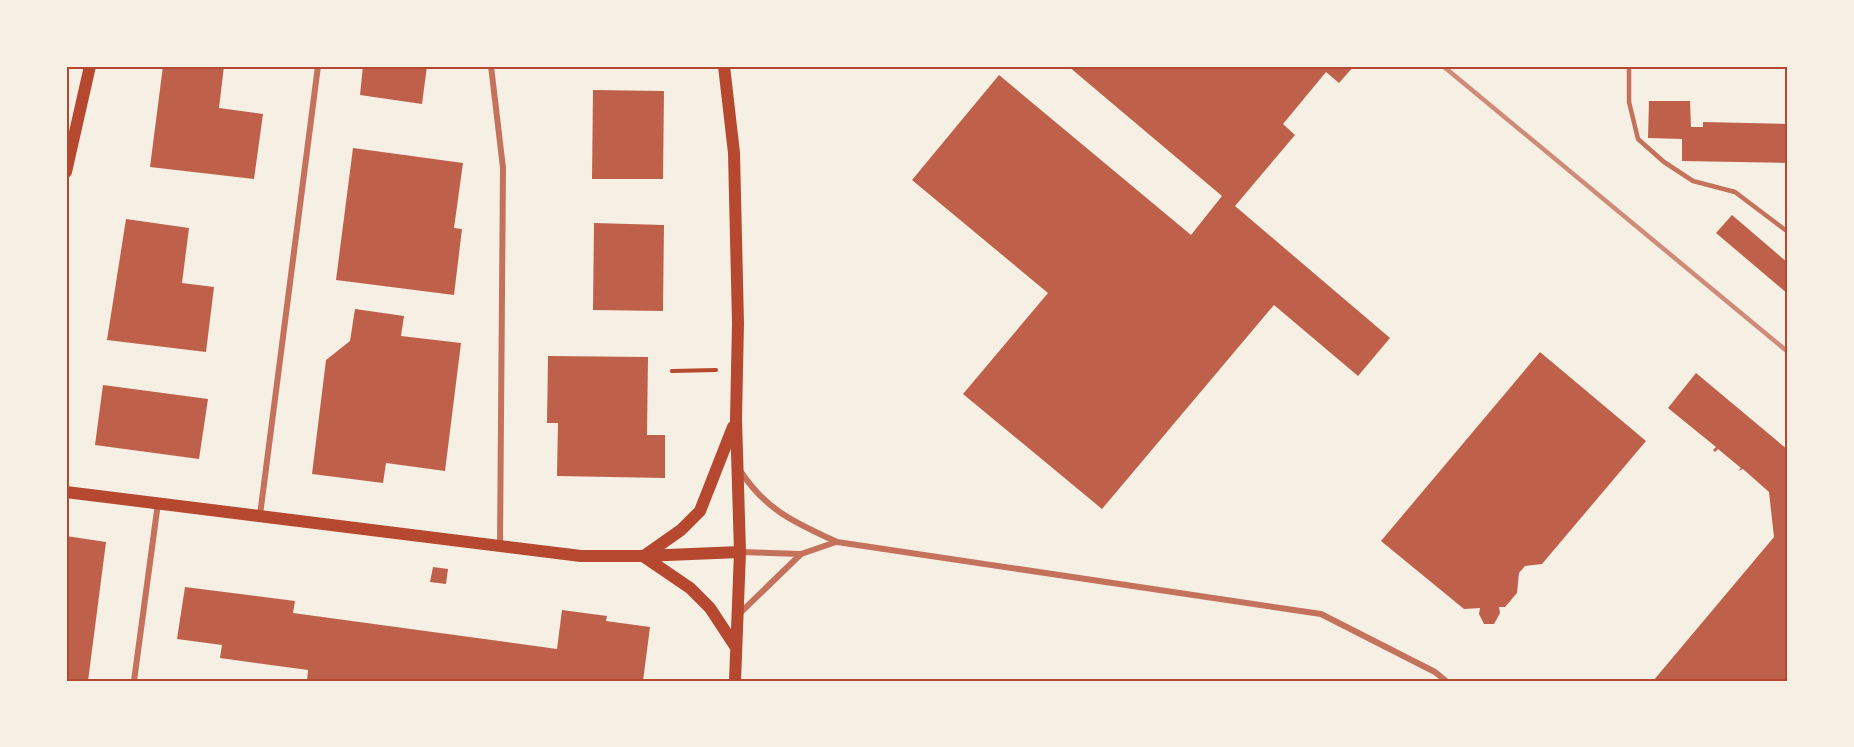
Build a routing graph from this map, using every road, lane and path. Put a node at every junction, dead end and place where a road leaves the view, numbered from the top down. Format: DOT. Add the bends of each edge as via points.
graph roads {
  1 [pos="90,66"];
  2 [pos="318,66"];
  3 [pos="491,66"];
  4 [pos="724,66"];
  5 [pos="1629,66"];
  6 [pos="66,172"];
  7 [pos="1788,232"];
  8 [pos="672,370"];
  9 [pos="704,370"];
  10 [pos="736,419"];
  11 [pos="737,467"];
  12 [pos="66,492"];
  13 [pos="158,503"];
  14 [pos="260,515"];
  15 [pos="837,542"];
  16 [pos="500,544"];
  17 [pos="740,552"];
  18 [pos="801,554"];
  19 [pos="643,556"];
  20 [pos="736,618"];
  21 [pos="735,646"];
  22 [pos="134,681"];
  23 [pos="735,681"];
  24 [pos="1446,681"];
  1 -- 6 [label="main road"];
  2 -- 14 [label="street"];
  3 -- 16 [label="street" via="503,168"];
  4 -- 10 [label="main road" via="734,153"];
  5 -- 7 [label="lane" via="1629,102 1638,139 1694,181 1735,192"];
  8 -- 9 [label="path"];
  10 -- 11 [label="main road"];
  10 -- 19 [label="main road" via="700,511 681,530"];
  11 -- 15 [label="street" via="770,507"];
  11 -- 17 [label="main road"];
  12 -- 13 [label="main road"];
  13 -- 14 [label="main road"];
  13 -- 22 [label="street"];
  14 -- 16 [label="main road"];
  15 -- 18 [label="street"];
  15 -- 24 [label="street" via="1321,614"];
  16 -- 19 [label="main road" via="580,556"];
  17 -- 18 [label="street"];
  17 -- 19 [label="main road"];
  17 -- 20 [label="main road"];
  18 -- 20 [label="street"];
  19 -- 21 [label="main road" via="690,588 710,608"];
  20 -- 21 [label="main road"];
  21 -- 23 [label="main road"];
}
